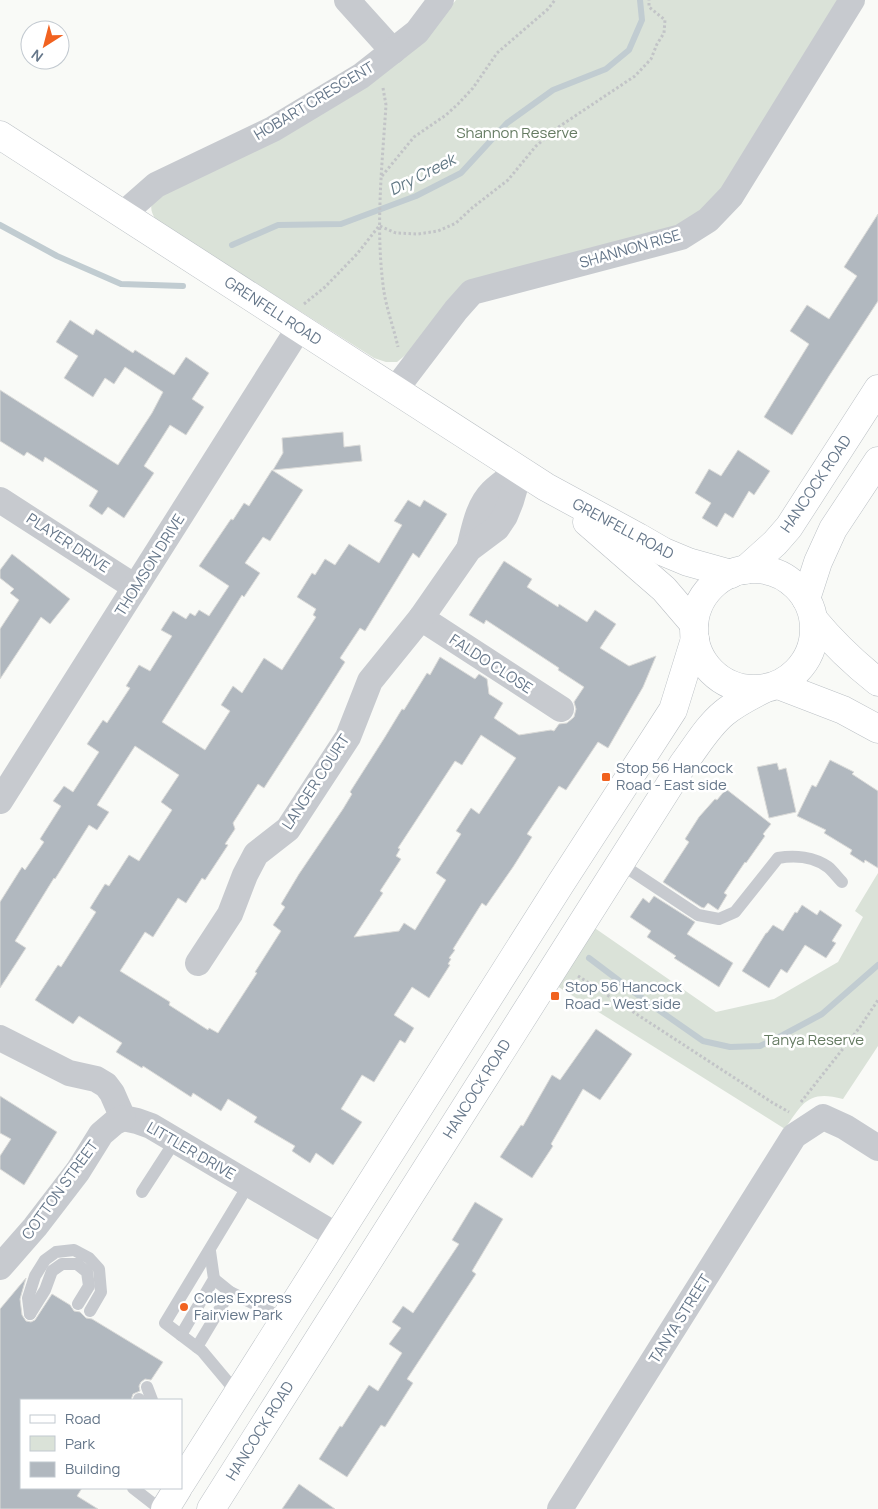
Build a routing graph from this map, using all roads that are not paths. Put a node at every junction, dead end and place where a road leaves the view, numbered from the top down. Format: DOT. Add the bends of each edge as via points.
graph roads {
  1 [pos="347,0"];
  2 [pos="441,0"];
  3 [pos="852,0"];
  4 [pos="386,56"];
  5 [pos="0,135"];
  6 [pos="123,214"];
  7 [pos="293,325"];
  8 [pos="399,384"];
  9 [pos="878,389"];
  10 [pos="878,461"];
  11 [pos="520,470"];
  12 [pos="546,487"];
  13 [pos="0,500"];
  14 [pos="738,572"];
  15 [pos="135,587"];
  16 [pos="810,610"];
  17 [pos="421,618"];
  18 [pos="695,631"];
  19 [pos="878,682"];
  20 [pos="771,687"];
  21 [pos="561,709"];
  22 [pos="878,729"];
  23 [pos="0,801"];
  24 [pos="621,864"];
  25 [pos="842,882"];
  26 [pos="198,962"];
  27 [pos="0,1038"];
  28 [pos="123,1118"];
  29 [pos="175,1140"];
  30 [pos="878,1148"];
  31 [pos="249,1184"];
  32 [pos="413,1190"];
  33 [pos="142,1192"];
  34 [pos="338,1236"];
  35 [pos="210,1251"];
  36 [pos="0,1267"];
  37 [pos="214,1278"];
  38 [pos="230,1292"];
  39 [pos="78,1304"];
  40 [pos="340,1305"];
  41 [pos="90,1311"];
  42 [pos="286,1319"];
  43 [pos="181,1335"];
  44 [pos="198,1347"];
  45 [pos="147,1387"];
  46 [pos="238,1394"];
  47 [pos="144,1399"];
  48 [pos="182,1482"];
  49 [pos="140,1489"];
  50 [pos="174,1494"];
  51 [pos="210,1509"];
  52 [pos="560,1509"];
  1 -- 4 [label="street"];
  2 -- 4 [label="street, HOBART CRESCENT" via="417,32"];
  3 -- 8 [label="street, SHANNON RISE" via="731,196 708,220 681,237 472,292"];
  4 -- 6 [label="street, HOBART CRESCENT" via="361,76 273,129 156,185"];
  5 -- 6 [label="main road, GRENFELL ROAD"];
  6 -- 7 [label="main road, GRENFELL ROAD"];
  7 -- 8 [label="main road, GRENFELL ROAD"];
  7 -- 15 [label="street, THOMSON DRIVE"];
  8 -- 11 [label="main road, GRENFELL ROAD"];
  9 -- 14 [label="main road, HANCOCK ROAD" via="790,527"];
  10 -- 16 [label="main road" via="833,529 818,562"];
  11 -- 12 [label="main road, GRENFELL ROAD"];
  11 -- 17 [label="street, LANGER COURT" via="512,501 497,528 469,549"];
  12 -- 14 [label="main road, GRENFELL ROAD" via="664,552 688,562"];
  12 -- 18 [label="main road, GRENFELL ROAD" via="664,589"];
  13 -- 15 [label="street, PLAYER DRIVE"];
  14 -- 16 [label="main road" via="763,570 780,575 795,585"];
  14 -- 18 [label="main road" via="717,582 706,594 698,608"];
  15 -- 23 [label="street, THOMSON DRIVE"];
  16 -- 19 [label="main road" via="837,647"];
  16 -- 20 [label="main road" via="814,640 807,659 795,674"];
  17 -- 21 [label="street, FALDO CLOSE"];
  17 -- 26 [label="street, LANGER COURT" via="370,681 348,737 288,829 256,854 230,914"];
  18 -- 20 [label="main road" via="703,661 719,678 741,688"];
  18 -- 34 [label="main road" via="673,710"];
  20 -- 22 [label="main road" via="843,710"];
  20 -- 24 [label="main road, HANCOCK ROAD" via="735,704 707,731"];
  24 -- 25 [label="lane" via="698,915 719,919 734,912 778,858 792,856 816,861"];
  24 -- 32 [label="main road, HANCOCK ROAD"];
  27 -- 28 [label="street" via="69,1073 96,1079 106,1085"];
  28 -- 29 [label="street, LITTLER DRIVE" via="151,1126"];
  28 -- 36 [label="street, COTTON STREET" via="101,1134 78,1171"];
  29 -- 31 [label="street, LITTLER DRIVE"];
  29 -- 33 [label="lane"];
  30 -- 52 [label="street, TANYA STREET" via="823,1117 796,1127"];
  31 -- 34 [label="street, LITTLER DRIVE"];
  31 -- 35 [label="lane"];
  32 -- 34 [label="main road" via="370,1227"];
  32 -- 40 [label="main road, HANCOCK ROAD"];
  34 -- 40 [label="main road" via="343,1269"];
  34 -- 42 [label="main road"];
  35 -- 37 [label="lane"];
  35 -- 43 [label="lane" via="165,1324"];
  37 -- 38 [label="lane"];
  37 -- 43 [label="lane"];
  38 -- 42 [label="lane"];
  38 -- 44 [label="lane"];
  39 -- 41 [label="lane" via="89,1286 86,1272 77,1264 62,1264 52,1271 30,1314 28,1298 35,1276 45,1260 56,1252 74,1250 89,1258 99,1269 101,1292"];
  40 -- 51 [label="main road, HANCOCK ROAD"];
  42 -- 46 [label="main road"];
  43 -- 44 [label="lane"];
  44 -- 46 [label="lane"];
  45 -- 47 [label="lane"];
  46 -- 48 [label="main road"];
  49 -- 50 [label="lane"];
}
